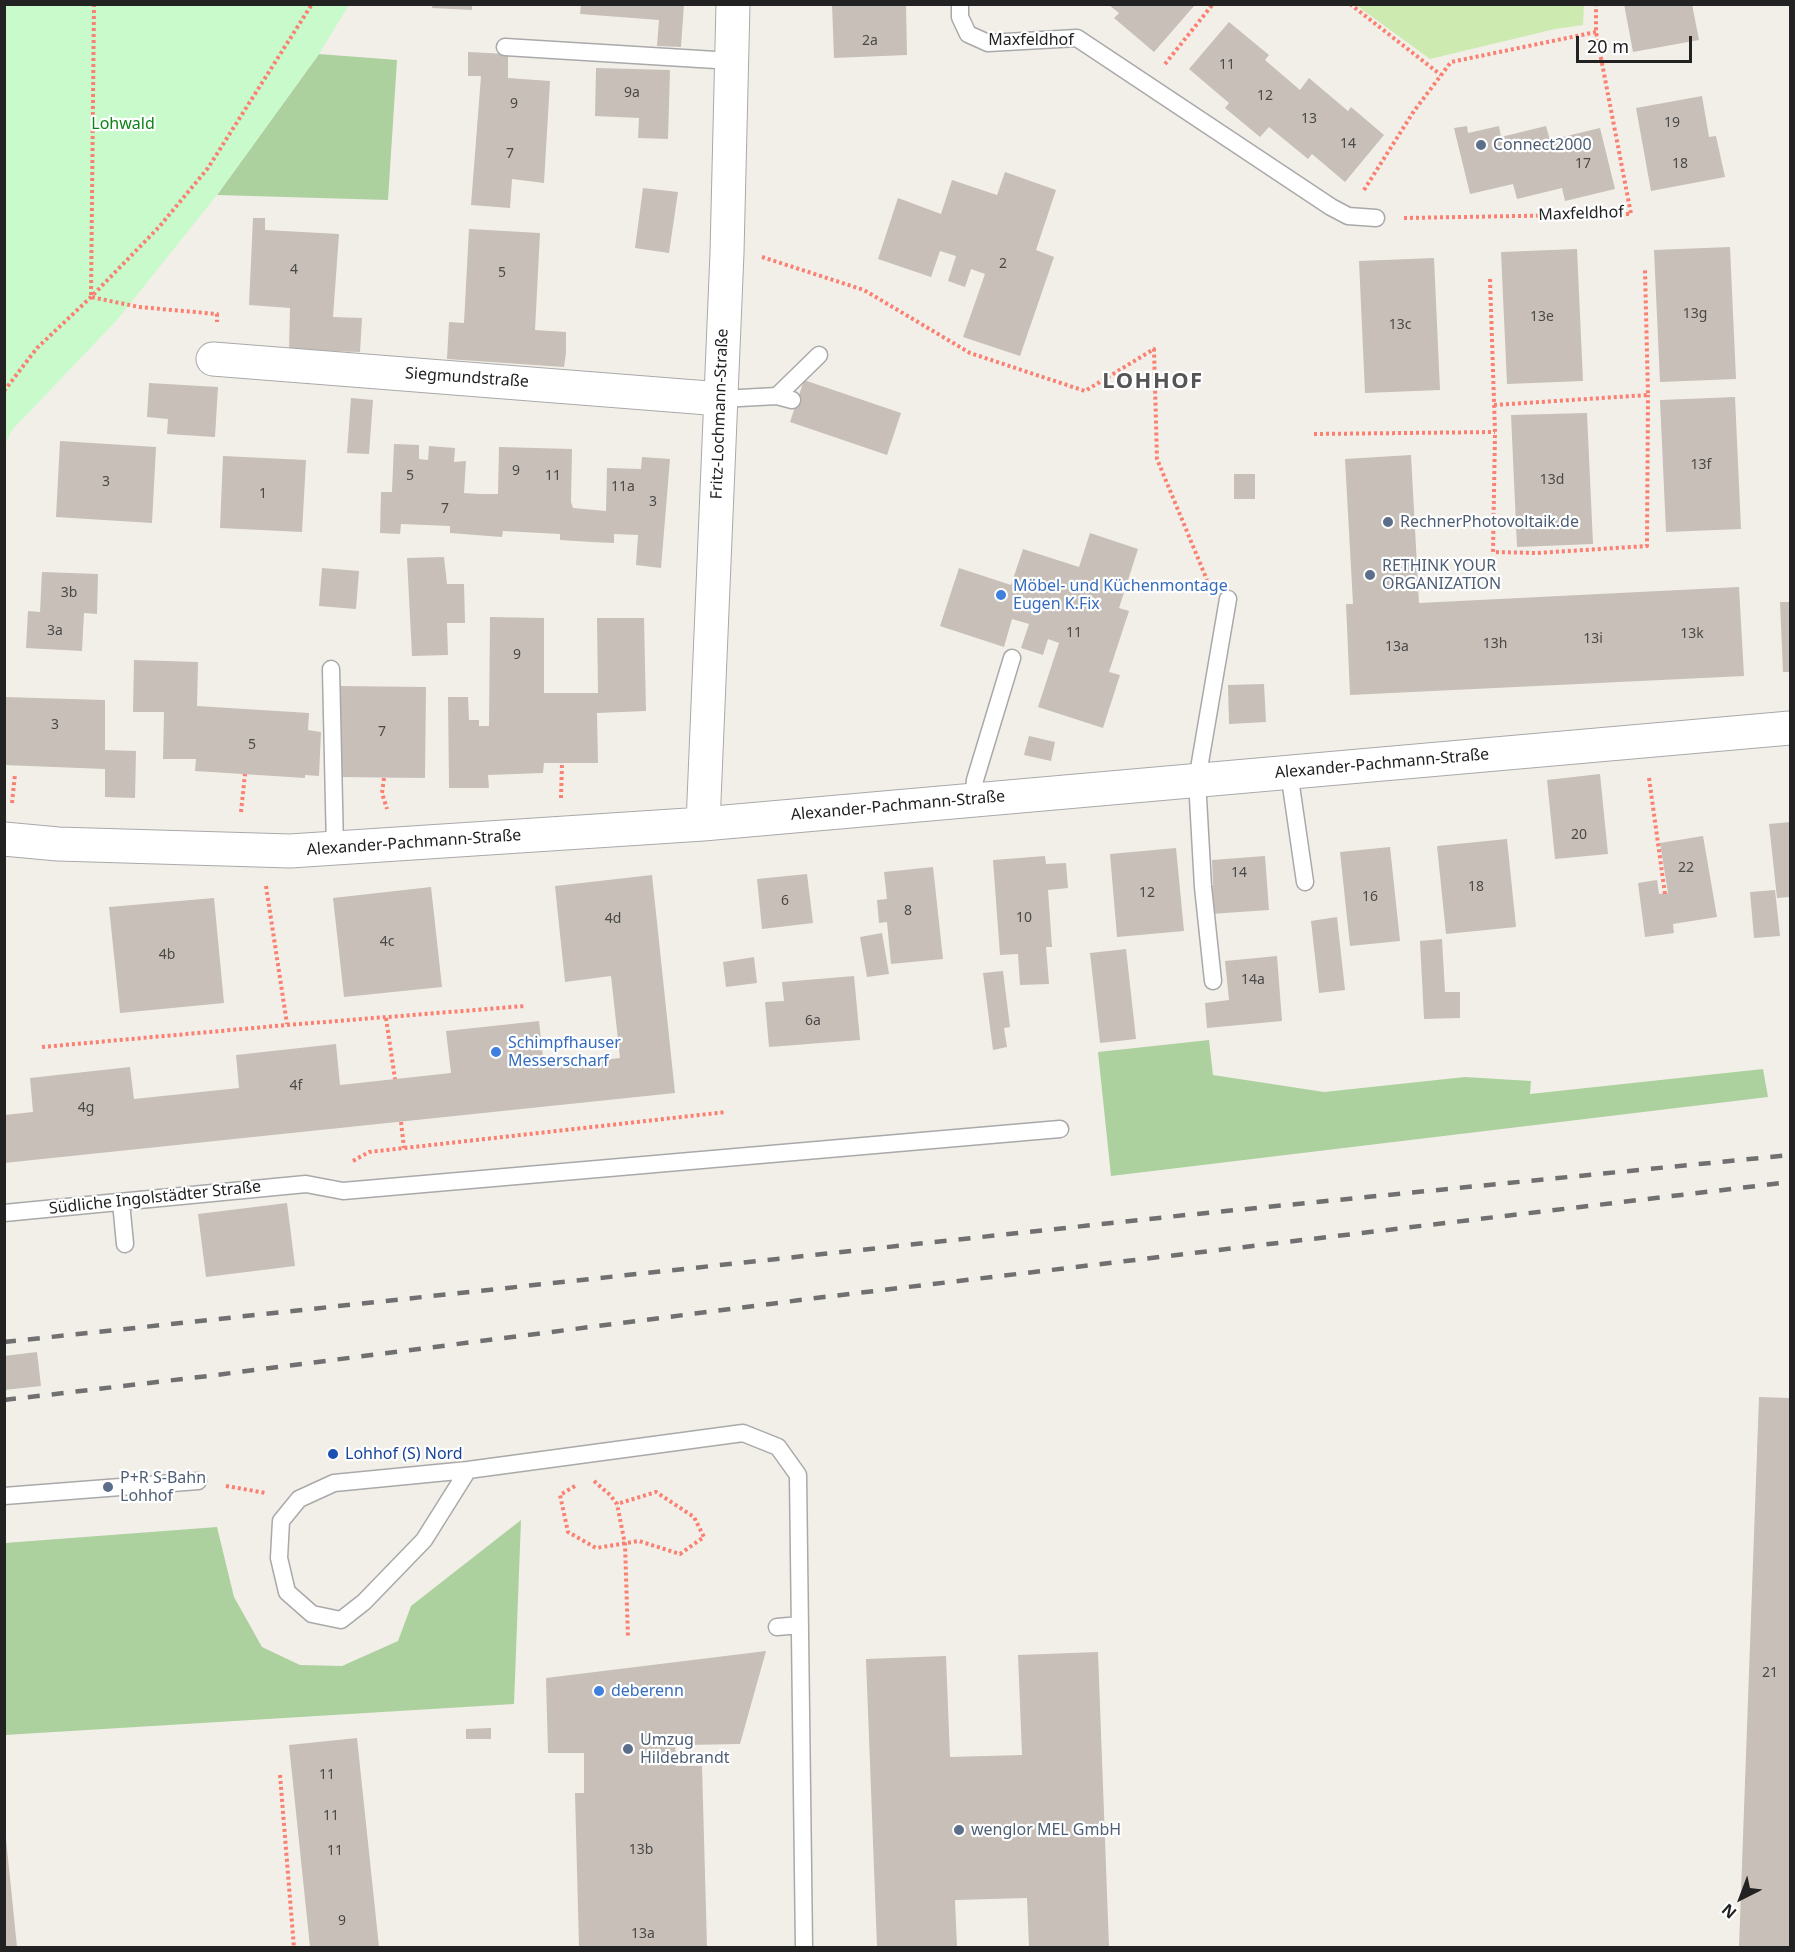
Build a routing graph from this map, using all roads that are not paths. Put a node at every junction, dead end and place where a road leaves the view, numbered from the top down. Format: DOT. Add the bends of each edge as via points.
graph roads {
  1 [pos="733,4"];
  2 [pos="960,4"];
  3 [pos="505,47"];
  4 [pos="732,61"];
  5 [pos="1376,219"];
  6 [pos="819,355"];
  7 [pos="213,359"];
  8 [pos="721,399"];
  9 [pos="1228,599"];
  10 [pos="1012,658"];
  11 [pos="331,669"];
  12 [pos="1791,728"];
  13 [pos="1289,772"];
  14 [pos="1197,780"];
  15 [pos="973,800"];
  16 [pos="703,824"];
  17 [pos="4,839"];
  18 [pos="335,848"];
  19 [pos="1305,882"];
  20 [pos="1213,981"];
  21 [pos="1060,1129"];
  22 [pos="121,1202"];
  23 [pos="4,1213"];
  24 [pos="125,1244"];
  25 [pos="468,1470"];
  26 [pos="198,1481"];
  27 [pos="4,1496"];
  28 [pos="800,1625"];
  29 [pos="777,1627"];
  30 [pos="804,1947"];
  1 -- 4 [label="street, Fritz-Lochmann-Straße"];
  2 -- 5 [label="lane, Maxfeldhof" via="960,16 968,34 988,43 1077,38 1348,216"];
  3 -- 4 [label="lane"];
  4 -- 8 [label="street, Fritz-Lochmann-Straße"];
  6 -- 8 [label="lane" via="785,398"];
  7 -- 8 [label="street, Siegmundstraße"];
  8 -- 16 [label="street, Fritz-Lochmann-Straße"];
  9 -- 14 [label="lane"];
  10 -- 15 [label="lane" via="975,780"];
  11 -- 18 [label="lane"];
  12 -- 13 [label="street, Alexander-Pachmann-Straße"];
  13 -- 14 [label="street, Alexander-Pachmann-Straße"];
  13 -- 19 [label="lane"];
  14 -- 15 [label="street, Alexander-Pachmann-Straße"];
  14 -- 20 [label="lane"];
  15 -- 16 [label="street, Alexander-Pachmann-Straße"];
  16 -- 18 [label="street, Alexander-Pachmann-Straße"];
  17 -- 18 [label="street, Alexander-Pachmann-Straße" via="290,851"];
  21 -- 22 [label="lane, Südliche Ingolstädter Straße" via="343,1191 306,1184"];
  22 -- 23 [label="lane, Südliche Ingolstädter Straße"];
  22 -- 24 [label="lane"];
  25 -- 25 [label="lane" via="334,1483 299,1499 280,1521 279,1558 287,1592 312,1614 341,1620 364,1602 424,1540"];
  25 -- 28 [label="lane" via="743,1433 778,1447 798,1475"];
  26 -- 27 [label="lane"];
  28 -- 29 [label="lane"];
  28 -- 30 [label="lane"];
}
